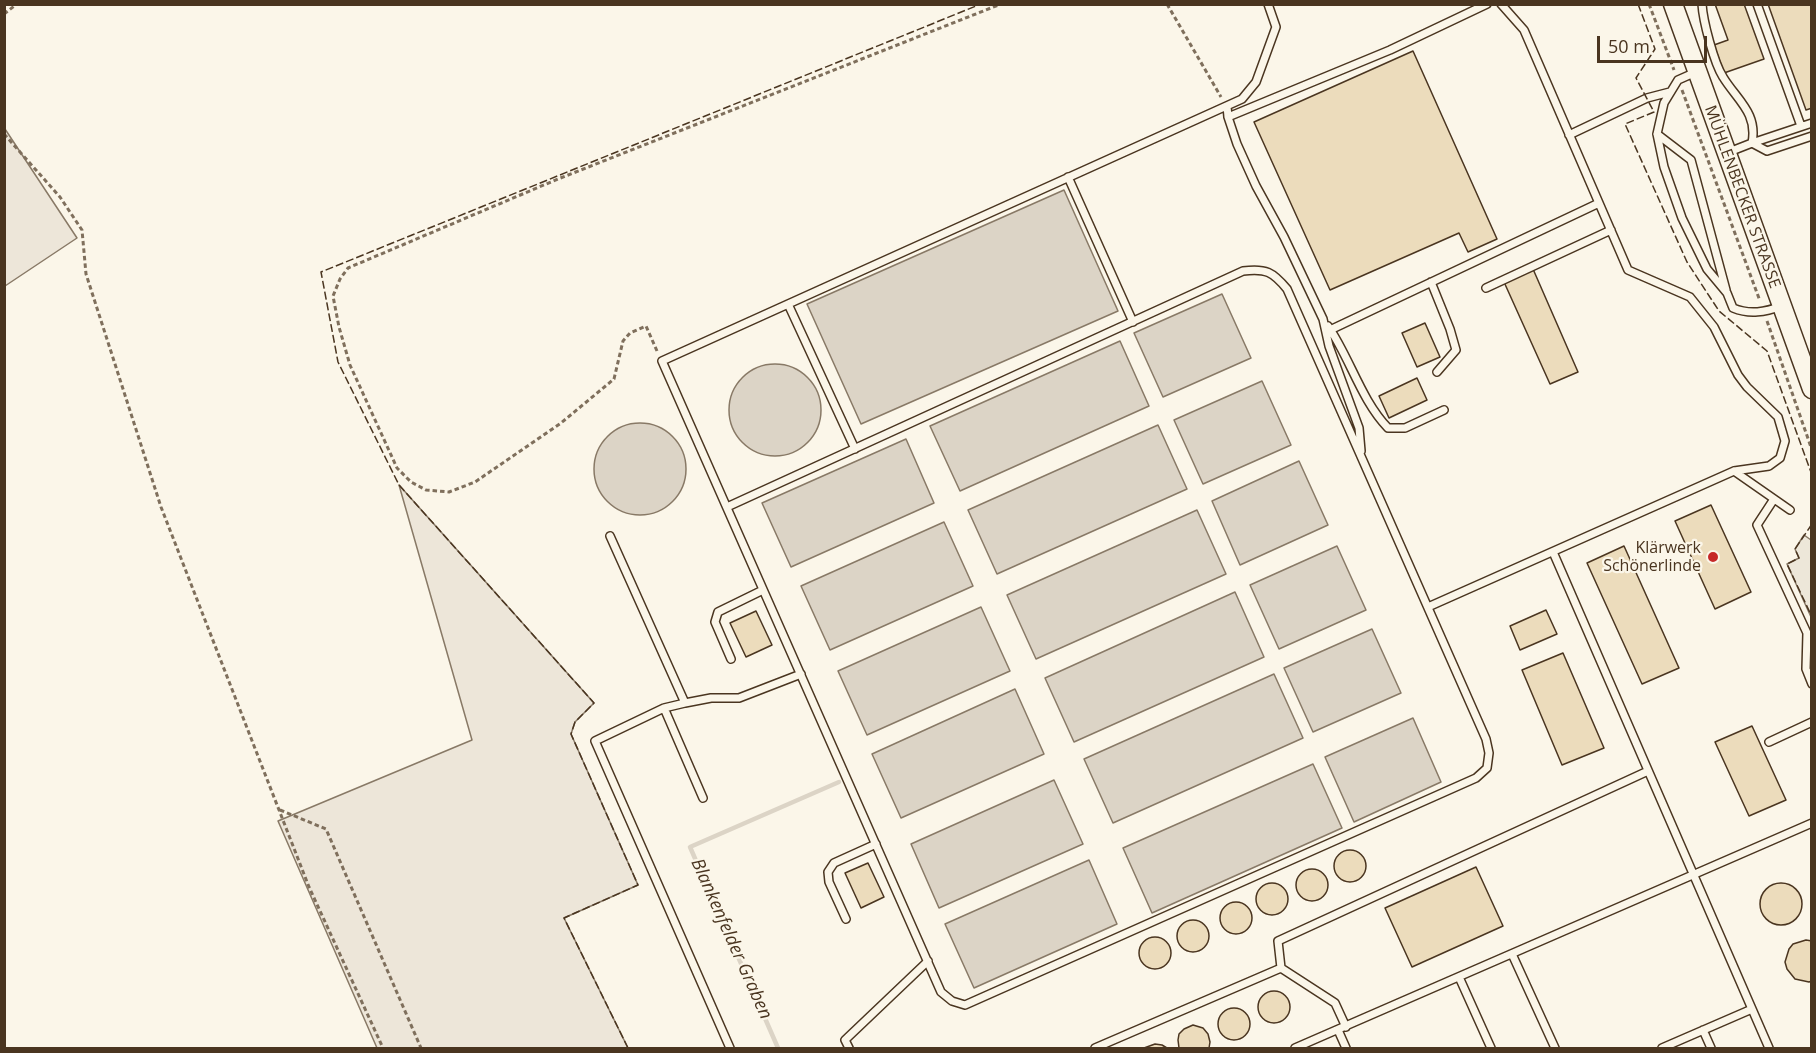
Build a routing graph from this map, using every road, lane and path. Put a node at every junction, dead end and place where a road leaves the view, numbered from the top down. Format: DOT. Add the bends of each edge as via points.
graph roads {
  1 [pos="17,4"];
  2 [pos="1000,4"];
  3 [pos="1167,4"];
  4 [pos="1268,4"];
  5 [pos="1487,4"];
  6 [pos="1501,4"];
  7 [pos="1649,4"];
  8 [pos="1672,4"];
  9 [pos="1702,4"];
  10 [pos="1757,4"];
  11 [pos="4,14"];
  12 [pos="1697,71"];
  13 [pos="1678,80"];
  14 [pos="1670,92"];
  15 [pos="1227,106"];
  16 [pos="1228,117"];
  17 [pos="1812,123"];
  18 [pos="1801,126"];
  19 [pos="4,134"];
  20 [pos="1657,134"];
  21 [pos="1569,135"];
  22 [pos="1812,136"];
  23 [pos="1752,144"];
  24 [pos="1726,153"];
  25 [pos="1068,177"];
  26 [pos="1599,203"];
  27 [pos="1611,230"];
  28 [pos="1431,282"];
  29 [pos="1486,288"];
  30 [pos="1726,293"];
  31 [pos="788,304"];
  32 [pos="1782,306"];
  33 [pos="1764,312"];
  34 [pos="1323,319"];
  35 [pos="1133,322"];
  36 [pos="1330,330"];
  37 [pos="662,361"];
  38 [pos="1437,372"];
  39 [pos="1812,389"];
  40 [pos="1444,410"];
  41 [pos="855,449"];
  42 [pos="1812,450"];
  43 [pos="1361,456"];
  44 [pos="1734,471"];
  45 [pos="1774,499"];
  46 [pos="727,507"];
  47 [pos="1790,510"];
  48 [pos="610,536"];
  49 [pos="1552,552"];
  50 [pos="763,590"];
  51 [pos="1428,607"];
  52 [pos="730,659"];
  53 [pos="801,674"];
  54 [pos="1812,684"];
  55 [pos="685,703"];
  56 [pos="663,708"];
  57 [pos="1812,722"];
  58 [pos="1769,742"];
  59 [pos="1648,771"];
  60 [pos="703,798"];
  61 [pos="280,810"];
  62 [pos="1812,823"];
  63 [pos="876,844"];
  64 [pos="1693,874"];
  65 [pos="846,919"];
  66 [pos="1512,954"];
  67 [pos="928,962"];
  68 [pos="1281,968"];
  69 [pos="1460,977"];
  70 [pos="1752,1009"];
  71 [pos="1346,1027"];
  72 [pos="1703,1029"];
  73 [pos="1338,1030"];
  74 [pos="383,1048"];
  75 [pos="421,1048"];
  76 [pos="730,1048"];
  77 [pos="849,1048"];
  78 [pos="1095,1048"];
  79 [pos="1295,1048"];
  80 [pos="1346,1048"];
  81 [pos="1491,1048"];
  82 [pos="1555,1048"];
  83 [pos="1662,1048"];
  84 [pos="1711,1048"];
  85 [pos="1769,1048"];
  1 -- 11 [label="path"];
  2 -- 37 [label="path" via="558,179 348,268 333,296 350,365 397,468 426,490 449,492 475,482 561,423 614,379 623,340 630,333 646,326"];
  3 -- 15 [label="path"];
  4 -- 15 [label="lane" via="1276,27 1256,82 1242,99"];
  5 -- 16 [label="lane" via="1390,50"];
  6 -- 21 [label="lane" via="1524,30"];
  7 -- 13 [label="path"];
  8 -- 12 [label="main road, MÜHLENBECKER STRASSE"];
  9 -- 23 [label="lane" via="1703,20 1721,75 1749,112 1754,133"];
  10 -- 18 [label="lane"];
  12 -- 13 [label="lane"];
  12 -- 24 [label="main road, MÜHLENBECKER STRASSE"];
  13 -- 14 [label="lane"];
  13 -- 33 [label="path"];
  14 -- 20 [label="lane"];
  14 -- 21 [label="lane" via="1647,98"];
  15 -- 16 [label="lane"];
  15 -- 25 [label="lane"];
  16 -- 34 [label="lane" via="1256,186"];
  17 -- 18 [label="lane"];
  18 -- 23 [label="lane"];
  19 -- 61 [label="path" via="60,197 81,230 86,274 160,507"];
  20 -- 30 [label="lane" via="1664,167 1683,218 1707,268"];
  20 -- 30 [label="lane" via="1691,160"];
  21 -- 26 [label="lane"];
  22 -- 23 [label="lane" via="1767,151"];
  23 -- 24 [label="lane"];
  24 -- 32 [label="main road, MÜHLENBECKER STRASSE"];
  25 -- 31 [label="lane"];
  25 -- 35 [label="lane"];
  26 -- 27 [label="lane"];
  26 -- 28 [label="lane"];
  27 -- 29 [label="lane"];
  27 -- 44 [label="lane" via="1628,270 1690,297 1714,327 1738,375 1778,417 1785,441 1780,458 1769,466"];
  28 -- 36 [label="lane"];
  28 -- 38 [label="lane" via="1456,350"];
  30 -- 33 [label="lane" via="1733,309"];
  31 -- 37 [label="lane"];
  31 -- 41 [label="lane"];
  32 -- 33 [label="lane"];
  32 -- 39 [label="main road, MÜHLENBECKER STRASSE" via="1802,351"];
  33 -- 42 [label="path"];
  34 -- 36 [label="lane"];
  34 -- 43 [label="lane" via="1359,428"];
  35 -- 41 [label="lane"];
  35 -- 43 [label="lane" via="1244,271 1258,269 1275,275 1287,289"];
  36 -- 40 [label="lane" via="1376,415 1388,428 1404,428"];
  37 -- 46 [label="lane"];
  41 -- 46 [label="lane"];
  43 -- 51 [label="lane"];
  44 -- 45 [label="lane"];
  44 -- 49 [label="lane"];
  45 -- 47 [label="lane"];
  45 -- 54 [label="lane" via="1757,525 1807,633 1806,669"];
  46 -- 50 [label="lane"];
  48 -- 55 [label="lane"];
  49 -- 51 [label="lane"];
  49 -- 59 [label="lane"];
  50 -- 52 [label="lane" via="718,612 715,622"];
  50 -- 53 [label="lane"];
  51 -- 67 [label="lane" via="1486,739 1487,768 1476,778 966,1005 952,1001 942,992"];
  53 -- 55 [label="lane" via="739,698"];
  53 -- 63 [label="lane"];
  55 -- 56 [label="lane"];
  56 -- 60 [label="lane"];
  56 -- 76 [label="lane" via="596,741"];
  57 -- 58 [label="lane"];
  59 -- 64 [label="lane"];
  59 -- 68 [label="lane" via="1278,941"];
  61 -- 74 [label="path" via="309,886"];
  61 -- 75 [label="path" via="326,829"];
  62 -- 64 [label="lane"];
  63 -- 65 [label="lane" via="834,863 828,872"];
  63 -- 67 [label="lane"];
  64 -- 66 [label="lane"];
  64 -- 70 [label="lane"];
  66 -- 69 [label="lane"];
  66 -- 82 [label="lane"];
  67 -- 77 [label="lane" via="845,1040"];
  68 -- 71 [label="lane" via="1335,1003"];
  68 -- 78 [label="lane"];
  69 -- 71 [label="lane"];
  69 -- 81 [label="lane"];
  70 -- 72 [label="lane"];
  70 -- 85 [label="lane"];
  71 -- 73 [label="lane"];
  72 -- 83 [label="lane"];
  72 -- 84 [label="lane"];
  73 -- 79 [label="lane"];
  73 -- 80 [label="lane"];
}
